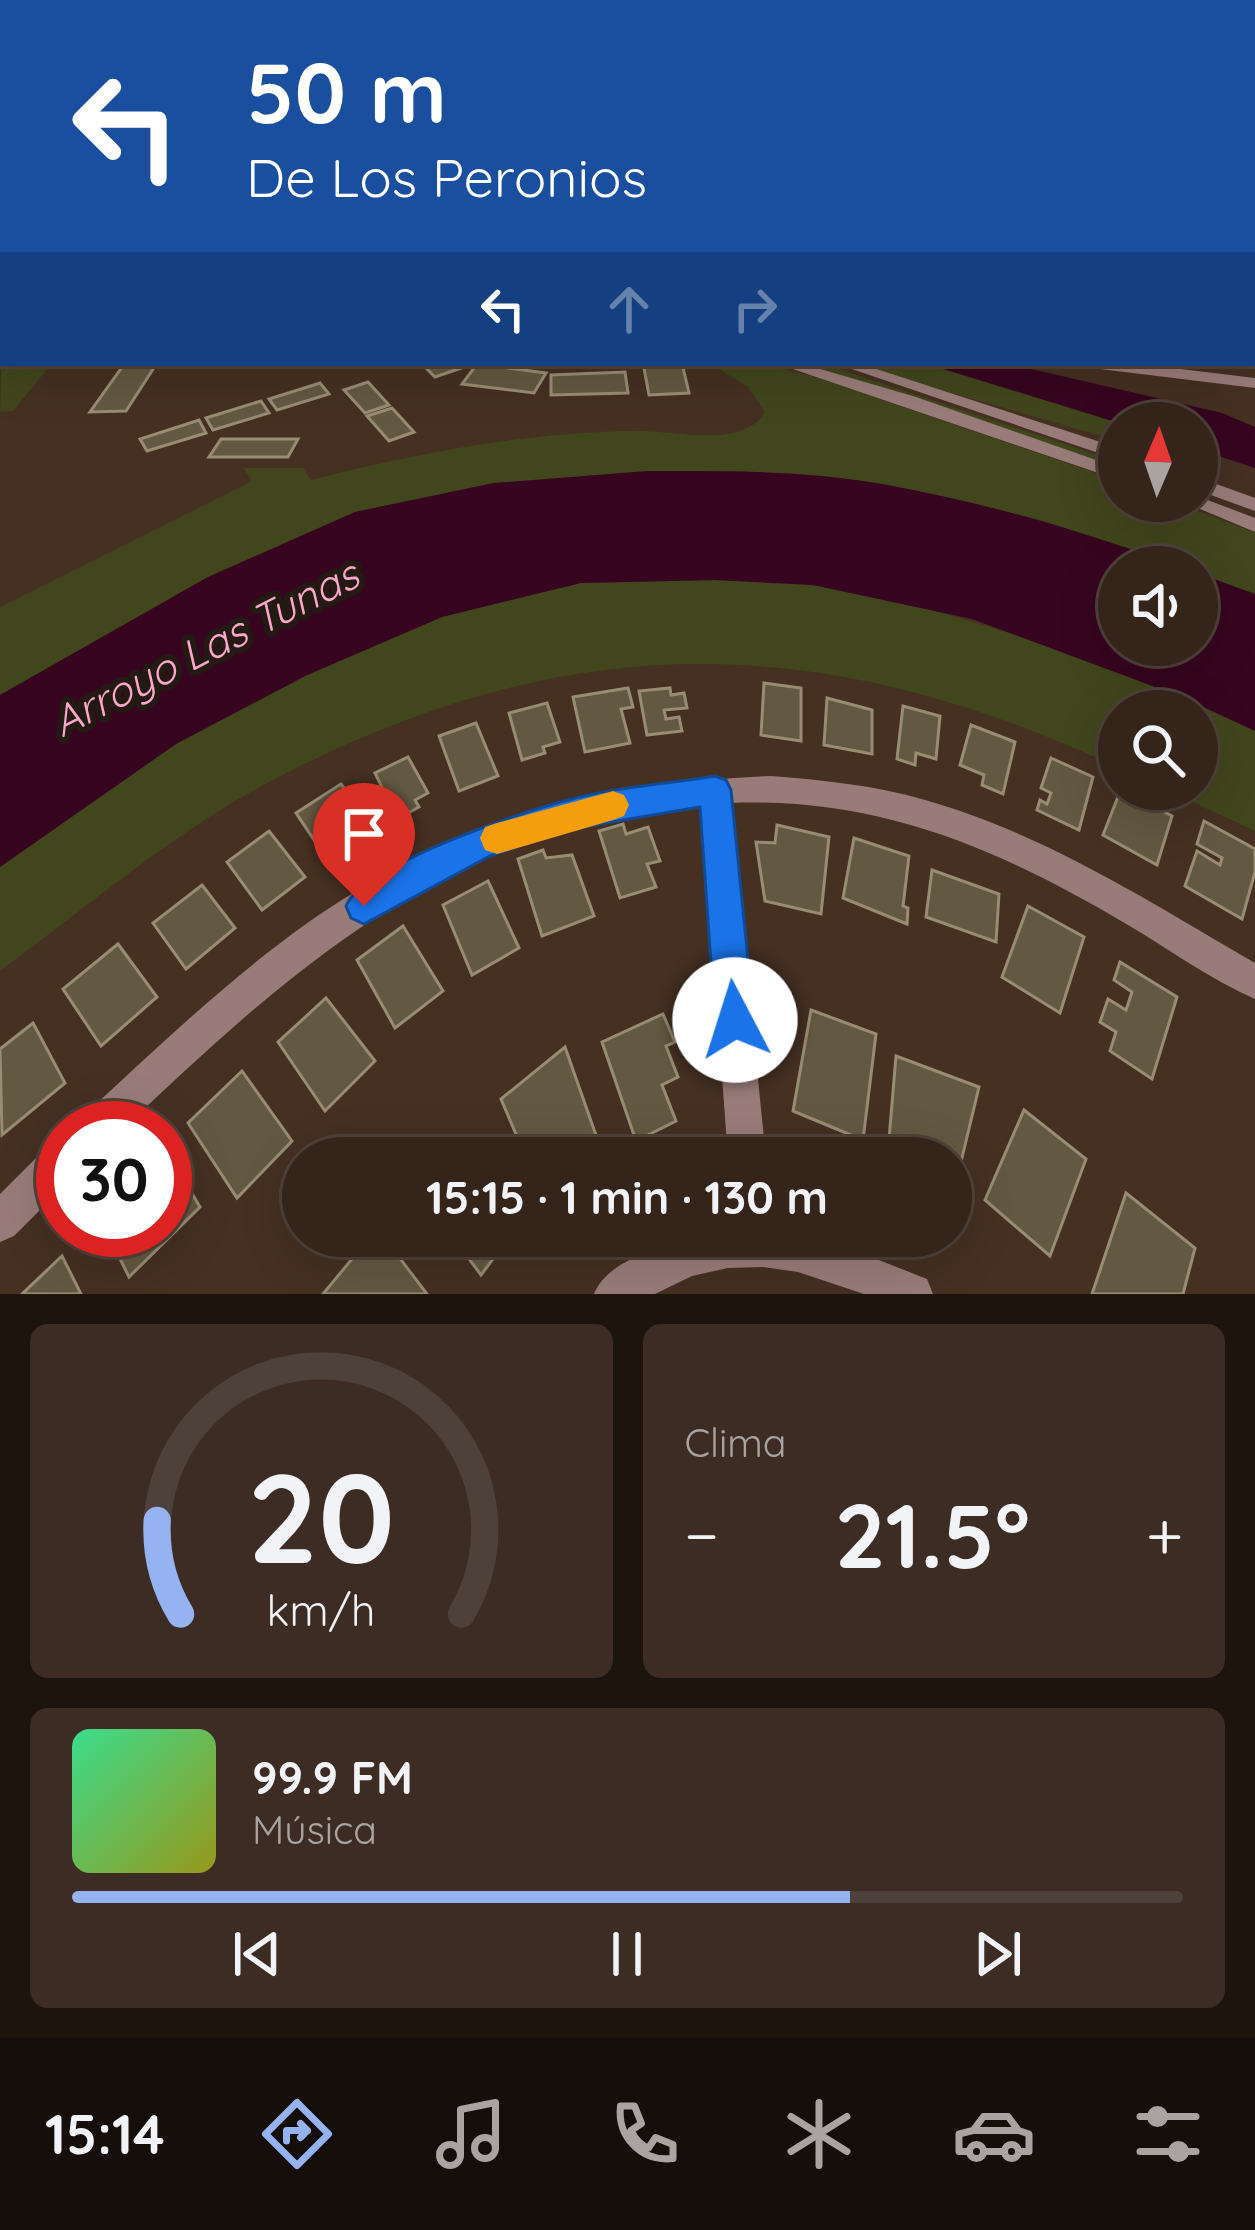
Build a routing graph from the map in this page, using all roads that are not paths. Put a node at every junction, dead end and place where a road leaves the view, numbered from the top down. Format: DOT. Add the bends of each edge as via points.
graph roads {
  1 [pos="794,366"];
  2 [pos="852,366"];
  3 [pos="1118,366"];
  4 [pos="1255,382"];
  5 [pos="973,403"];
  6 [pos="1098,437"];
  7 [pos="1098,447"];
  8 [pos="1098,466"];
  9 [pos="1218,476"];
  10 [pos="1255,489"];
  11 [pos="1218,491"];
  12 [pos="1255,505"];
  13 [pos="1218,511"];
  14 [pos="1255,525"];
  15 [pos="715,790"];
  16 [pos="1255,982"];
  17 [pos="126,1101"];
  18 [pos="745,1137"];
  19 [pos="36,1186"];
  20 [pos="0,1222"];
  21 [pos="687,1257"];
  22 [pos="820,1257"];
  23 [pos="614,1294"];
  24 [pos="912,1294"];
  1 -- 8 [label="street"];
  2 -- 5 [label="street"];
  3 -- 4 [label="street"];
  5 -- 6 [label="street"];
  5 -- 7 [label="street"];
  9 -- 10 [label="street"];
  11 -- 12 [label="street"];
  13 -- 14 [label="street"];
  15 -- 16 [label="street" via="785,789 926,814 1073,878"];
  15 -- 17 [label="street" via="570,814 404,880 232,1002"];
  15 -- 18 [label="street"];
  19 -- 20 [label="street"];
  21 -- 23 [label="street"];
  22 -- 24 [label="street"];
}
